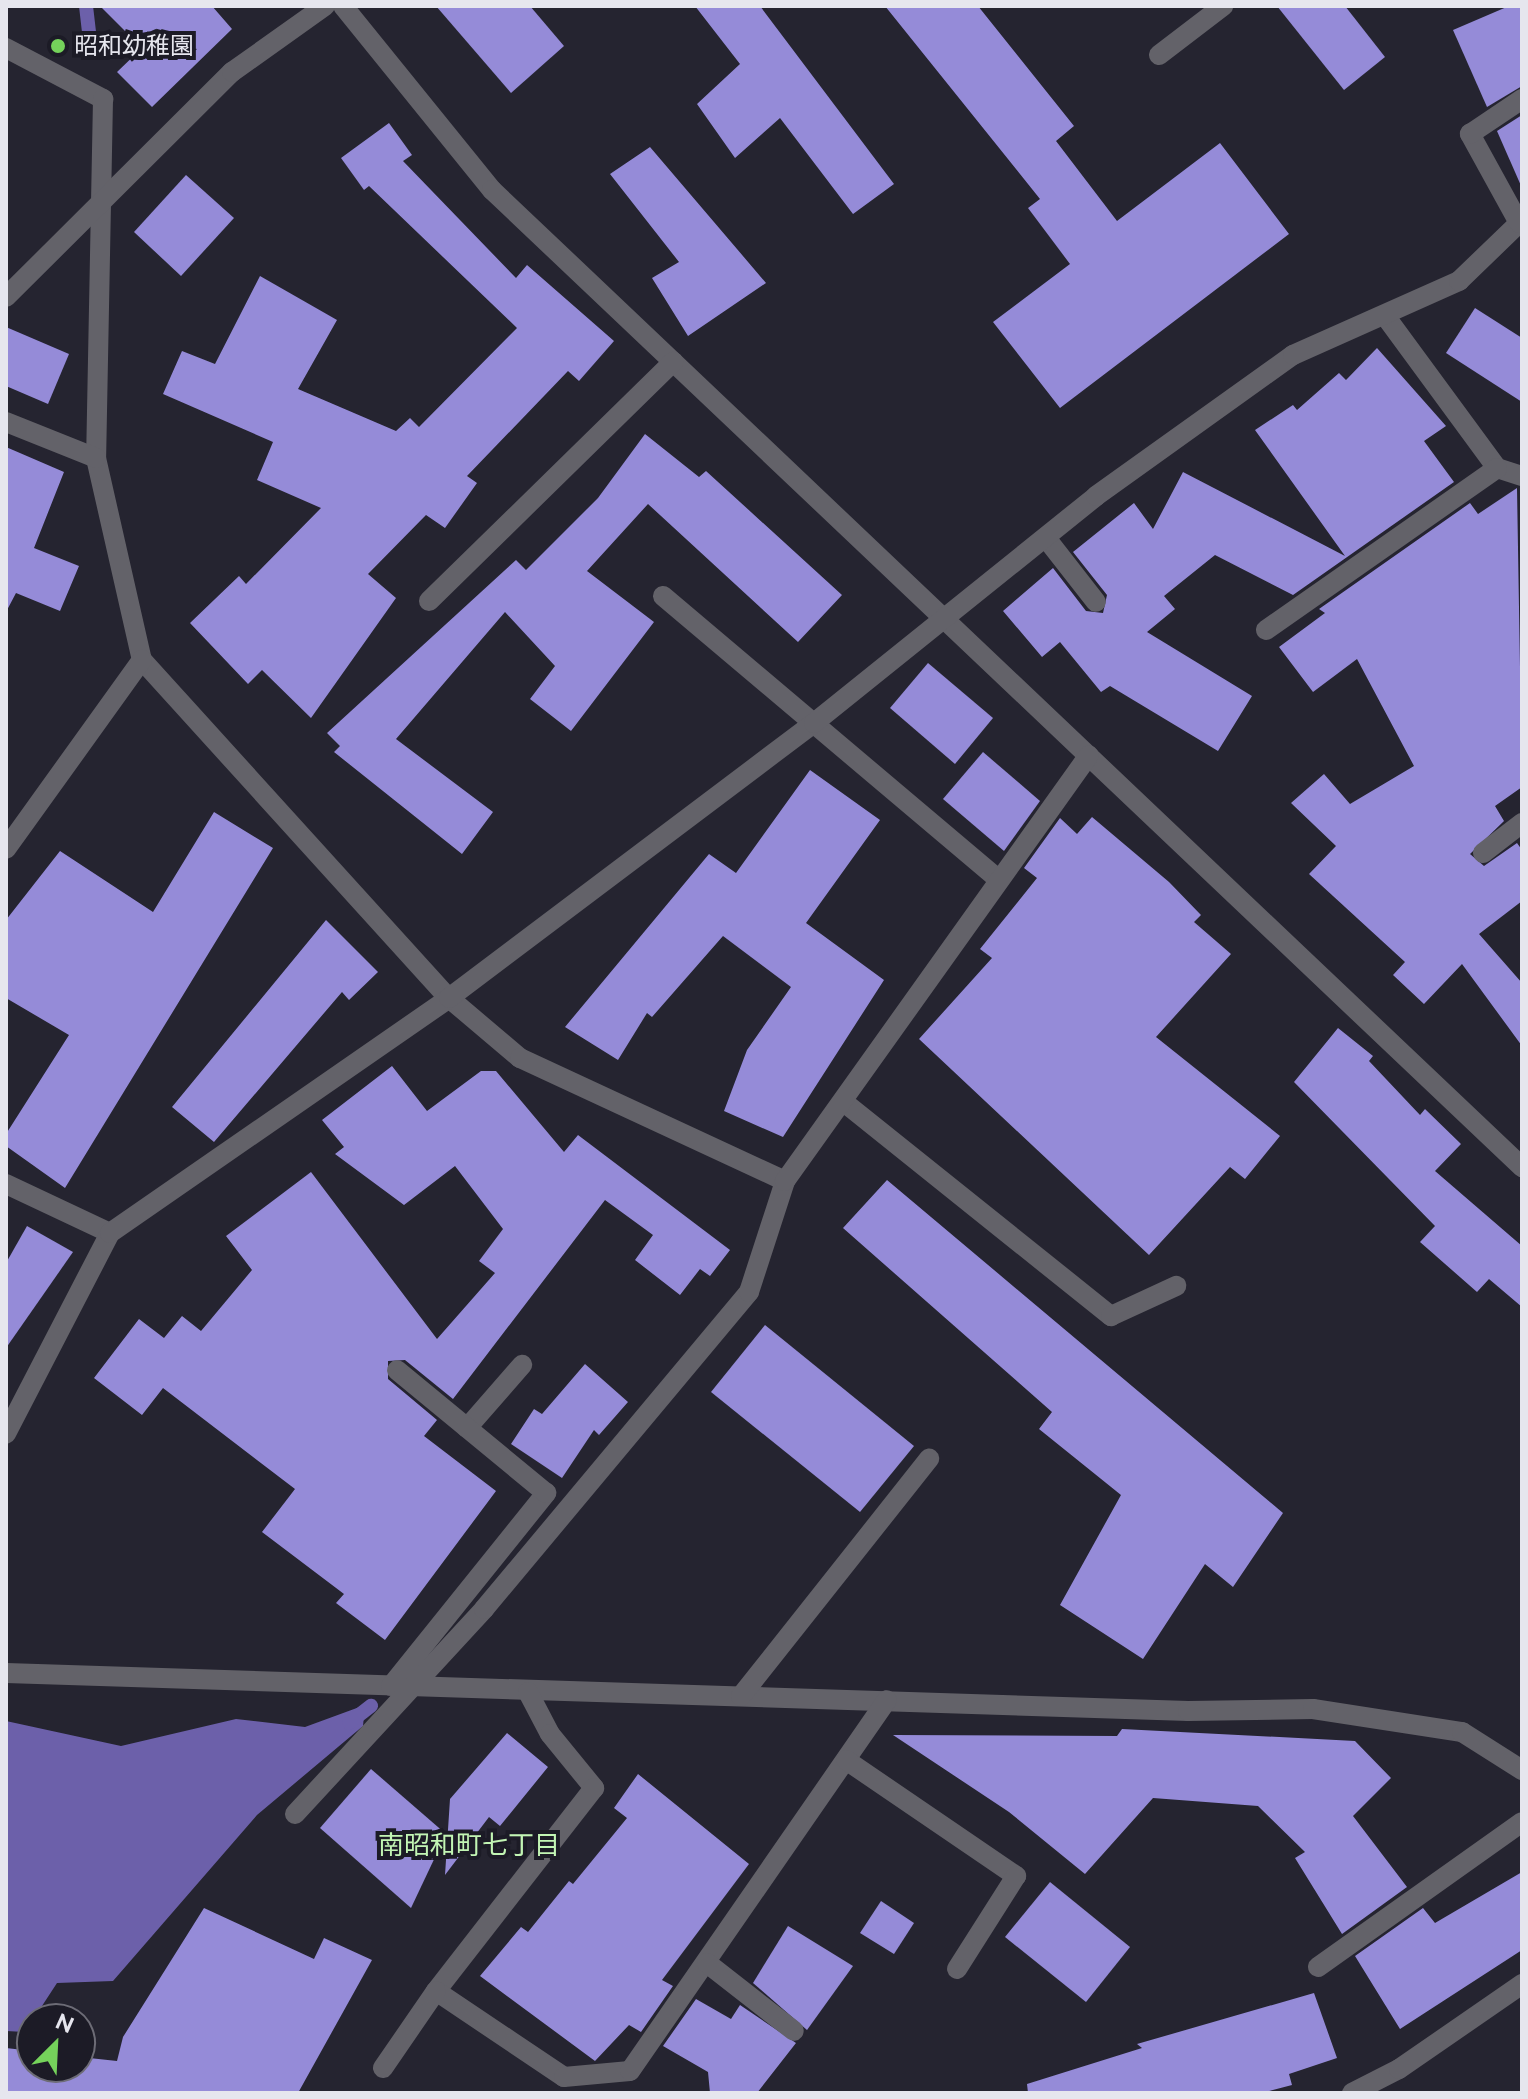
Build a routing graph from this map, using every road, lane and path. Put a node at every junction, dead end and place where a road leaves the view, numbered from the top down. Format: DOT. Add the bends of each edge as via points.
graph roads {
  1 [pos="325,6"];
  2 [pos="343,6"];
  3 [pos="1223,6"];
  4 [pos="6,48"];
  5 [pos="1159,55"];
  6 [pos="1522,99"];
  7 [pos="99,198"];
  8 [pos="6,297"];
  9 [pos="1386,317"];
  10 [pos="673,362"];
  11 [pos="6,422"];
  12 [pos="96,458"];
  13 [pos="1497,468"];
  14 [pos="1522,476"];
  15 [pos="1046,538"];
  16 [pos="663,596"];
  17 [pos="429,601"];
  18 [pos="1096,602"];
  19 [pos="946,621"];
  20 [pos="1266,630"];
  21 [pos="142,660"];
  22 [pos="814,723"];
  23 [pos="1089,755"];
  24 [pos="1522,823"];
  25 [pos="6,849"];
  26 [pos="1483,853"];
  27 [pos="996,877"];
  28 [pos="449,998"];
  29 [pos="845,1103"];
  30 [pos="1522,1167"];
  31 [pos="785,1181"];
  32 [pos="6,1184"];
  33 [pos="110,1233"];
  34 [pos="1176,1286"];
  35 [pos="522,1365"];
  36 [pos="397,1370"];
  37 [pos="467,1428"];
  38 [pos="6,1434"];
  39 [pos="929,1459"];
  40 [pos="6,1673"];
  41 [pos="391,1686"];
  42 [pos="413,1686"];
  43 [pos="528,1692"];
  44 [pos="741,1696"];
  45 [pos="887,1700"];
  46 [pos="846,1760"];
  47 [pos="1522,1770"];
  48 [pos="295,1814"];
  49 [pos="1522,1822"];
  50 [pos="707,1963"];
  51 [pos="1318,1967"];
  52 [pos="957,1969"];
  53 [pos="1522,1984"];
  54 [pos="436,1991"];
  55 [pos="794,2031"];
  56 [pos="383,2068"];
  57 [pos="1352,2093"];
  1 -- 7 [label="street" via="232,72"];
  2 -- 10 [label="street" via="492,190"];
  3 -- 5 [label="street"];
  4 -- 7 [label="street" via="103,99"];
  6 -- 9 [label="street" via="1470,134 1519,223 1459,281"];
  7 -- 8 [label="street"];
  7 -- 12 [label="street"];
  9 -- 13 [label="street"];
  9 -- 15 [label="street" via="1293,355"];
  10 -- 17 [label="street"];
  10 -- 19 [label="street"];
  11 -- 12 [label="street"];
  12 -- 21 [label="street"];
  13 -- 14 [label="street"];
  13 -- 20 [label="street"];
  15 -- 18 [label="street"];
  15 -- 19 [label="street"];
  16 -- 22 [label="street"];
  19 -- 22 [label="street"];
  19 -- 23 [label="street"];
  21 -- 25 [label="street"];
  21 -- 28 [label="street"];
  22 -- 27 [label="street"];
  22 -- 28 [label="street"];
  23 -- 27 [label="street"];
  23 -- 30 [label="street"];
  24 -- 26 [label="street"];
  27 -- 29 [label="street"];
  28 -- 31 [label="street" via="520,1058"];
  28 -- 33 [label="street"];
  29 -- 31 [label="street"];
  29 -- 34 [label="street" via="1111,1316"];
  31 -- 42 [label="street" via="749,1292"];
  32 -- 33 [label="street"];
  33 -- 38 [label="street"];
  35 -- 37 [label="street"];
  36 -- 37 [label="street"];
  37 -- 41 [label="street" via="546,1493"];
  39 -- 44 [label="street"];
  40 -- 41 [label="street"];
  41 -- 42 [label="street"];
  42 -- 43 [label="street"];
  42 -- 48 [label="street"];
  43 -- 44 [label="street"];
  43 -- 54 [label="street" via="550,1734 594,1788"];
  44 -- 45 [label="street"];
  45 -- 46 [label="street"];
  45 -- 47 [label="street" via="1313,1709 1405,1719 1462,1732"];
  46 -- 50 [label="street"];
  46 -- 52 [label="street" via="1016,1876"];
  49 -- 51 [label="street"];
  50 -- 54 [label="street" via="630,2071 564,2077"];
  50 -- 55 [label="street"];
  53 -- 57 [label="street" via="1399,2069"];
  54 -- 56 [label="street"];
}
